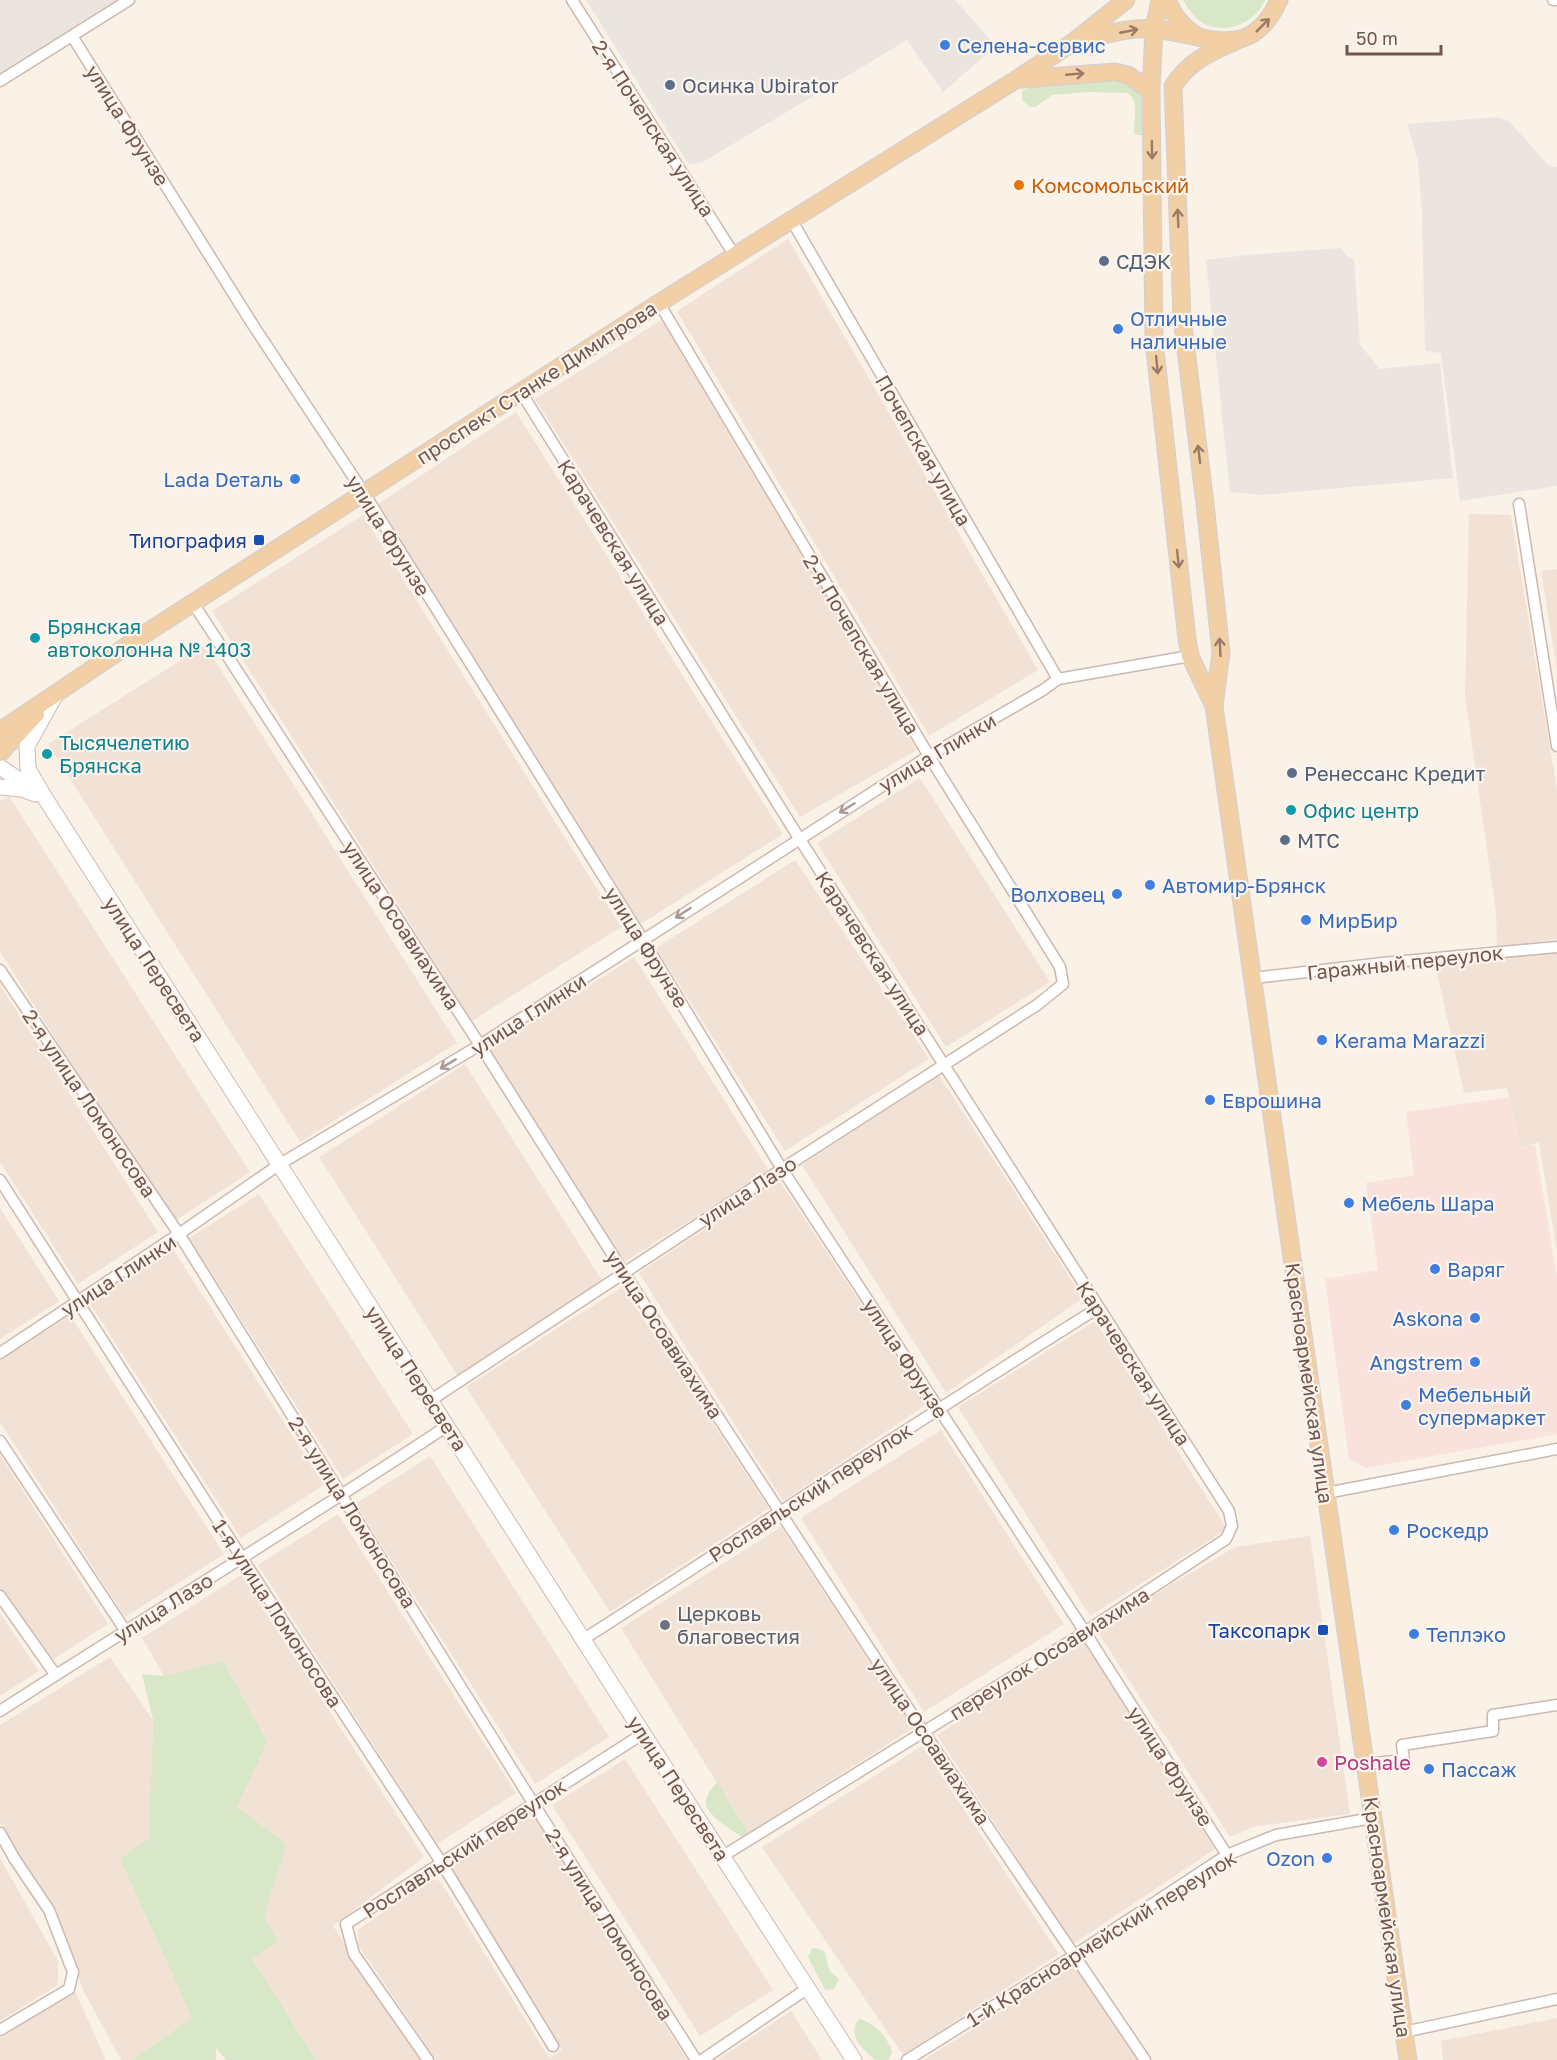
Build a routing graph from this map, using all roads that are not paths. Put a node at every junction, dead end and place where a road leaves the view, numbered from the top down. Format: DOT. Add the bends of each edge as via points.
graph roads {
  1 [pos="129,0"];
  2 [pos="572,0"];
  3 [pos="1126,0"];
  4 [pos="1160,0"];
  5 [pos="1167,0"];
  6 [pos="1279,0"];
  7 [pos="1154,29"];
  8 [pos="72,36"];
  9 [pos="1201,38"];
  10 [pos="1238,40"];
  11 [pos="1072,43"];
  12 [pos="1017,79"];
  13 [pos="0,81"];
  14 [pos="1151,91"];
  15 [pos="792,221"];
  16 [pos="735,256"];
  17 [pos="659,303"];
  18 [pos="521,392"];
  19 [pos="364,493"];
  20 [pos="1519,504"];
  21 [pos="193,603"];
  22 [pos="1190,656"];
  23 [pos="1058,679"];
  24 [pos="59,690"];
  25 [pos="1214,705"];
  26 [pos="0,731"];
  27 [pos="1557,746"];
  28 [pos="0,753"];
  29 [pos="929,756"];
  30 [pos="0,767"];
  31 [pos="0,787"];
  32 [pos="45,798"];
  33 [pos="799,838"];
  34 [pos="643,940"];
  35 [pos="1557,947"];
  36 [pos="0,970"];
  37 [pos="1254,978"];
  38 [pos="1063,984"];
  39 [pos="480,1045"];
  40 [pos="943,1064"];
  41 [pos="280,1164"];
  42 [pos="782,1168"];
  43 [pos="0,1180"];
  44 [pos="179,1234"];
  45 [pos="624,1273"];
  46 [pos="78,1301"];
  47 [pos="1098,1308"];
  48 [pos="0,1353"];
  49 [pos="431,1400"];
  50 [pos="939,1408"];
  51 [pos="447,1426"];
  52 [pos="0,1441"];
  53 [pos="1557,1449"];
  54 [pos="1326,1492"];
  55 [pos="343,1495"];
  56 [pos="1229,1511"];
  57 [pos="782,1512"];
  58 [pos="242,1558"];
  59 [pos="0,1596"];
  60 [pos="125,1630"];
  61 [pos="1085,1632"];
  62 [pos="584,1639"];
  63 [pos="55,1674"];
  64 [pos="1557,1705"];
  65 [pos="0,1712"];
  66 [pos="923,1731"];
  67 [pos="644,1733"];
  68 [pos="1366,1764"];
  69 [pos="533,1803"];
  70 [pos="1373,1818"];
  71 [pos="0,1833"];
  72 [pos="1227,1855"];
  73 [pos="723,1856"];
  74 [pos="441,1862"];
  75 [pos="1075,1955"];
  76 [pos="808,1988"];
  77 [pos="1557,1999"];
  78 [pos="0,2030"];
  79 [pos="1404,2032"];
  80 [pos="553,2046"];
  81 [pos="428,2060"];
  82 [pos="696,2060"];
  83 [pos="702,2060"];
  84 [pos="854,2060"];
  85 [pos="907,2060"];
  86 [pos="1145,2060"];
  87 [pos="1408,2060"];
  1 -- 8 [label="street"];
  2 -- 16 [label="street, 2-я Почепская улица"];
  3 -- 11 [label="main road"];
  4 -- 7 [label="main road"];
  5 -- 9 [label="main road" via="1184,28"];
  10 -- 6 [label="main road, one-way" via="1256,32 1270,18"];
  7 -- 9 [label="main road"];
  11 -- 7 [label="main road, one-way"];
  7 -- 14 [label="main road"];
  8 -- 13 [label="street"];
  8 -- 19 [label="street, улица Фрунзе" via="253,325"];
  9 -- 10 [label="main road" via="1219,42"];
  25 -- 10 [label="main road, one-way" via="1221,653 1182,317 1173,86 1183,71 1201,57"];
  11 -- 12 [label="main road, проспект Станке Димитрова"];
  12 -- 14 [label="main road, проспект Станке Димитрова, one-way" via="1115,72 1128,75"];
  12 -- 15 [label="main road, проспект Станке Димитрова"];
  14 -- 22 [label="main road, one-way" via="1154,341"];
  15 -- 16 [label="main road, проспект Станке Димитрова"];
  15 -- 23 [label="street, Почепская улица"];
  16 -- 17 [label="main road, проспект Станке Димитрова"];
  17 -- 18 [label="main road, проспект Станке Димитрова"];
  17 -- 29 [label="street, 2-я Почепская улица"];
  18 -- 19 [label="main road, проспект Станке Димитрова"];
  18 -- 33 [label="street, Карачевская улица"];
  19 -- 21 [label="main road, проспект Станке Димитрова"];
  19 -- 34 [label="street, улица Фрунзе"];
  20 -- 27 [label="street"];
  21 -- 24 [label="main road, проспект Станке Димитрова"];
  21 -- 39 [label="street, улица Осоавиахима"];
  22 -- 23 [label="street"];
  22 -- 25 [label="main road"];
  23 -- 29 [label="street, улица Глинки"];
  24 -- 26 [label="main road, проспект Станке Димитрова"];
  24 -- 28 [label="main road, проспект Станке Димитрова"];
  24 -- 32 [label="main road, улица Пересвета" via="27,746 28,769"];
  25 -- 37 [label="main road, Красноармейская улица"];
  29 -- 33 [label="street, улица Глинки, one-way"];
  29 -- 38 [label="street, 2-я Почепская улица" via="1060,967"];
  30 -- 32 [label="main road"];
  31 -- 32 [label="main road" via="22,789"];
  32 -- 41 [label="main road, улица Пересвета"];
  33 -- 34 [label="street, улица Глинки, one-way"];
  33 -- 40 [label="street, Карачевская улица"];
  34 -- 39 [label="street, улица Глинки"];
  34 -- 42 [label="street, улица Фрунзе"];
  35 -- 37 [label="street, Гаражный переулок"];
  36 -- 44 [label="street, 2-я улица Ломоносова"];
  37 -- 54 [label="main road, Красноармейская улица"];
  38 -- 40 [label="street, улица Лазо"];
  39 -- 41 [label="street, улица Глинки, one-way"];
  39 -- 45 [label="street, улица Осоавиахима"];
  40 -- 42 [label="street, улица Лазо"];
  40 -- 47 [label="street, Карачевская улица"];
  41 -- 44 [label="street, улица Глинки"];
  41 -- 49 [label="main road, улица Пересвета"];
  42 -- 45 [label="street, улица Лазо"];
  42 -- 50 [label="street, улица Фрунзе"];
  43 -- 46 [label="street, 1-я улица Ломоносова"];
  44 -- 46 [label="street, улица Глинки"];
  44 -- 55 [label="street, 2-я улица Ломоносова"];
  45 -- 49 [label="street, улица Лазо"];
  45 -- 57 [label="street, улица Осоавиахима"];
  46 -- 48 [label="street, улица Глинки"];
  46 -- 58 [label="street, 1-я улица Ломоносова"];
  47 -- 50 [label="street, Рославльский переулок"];
  47 -- 56 [label="street, Карачевская улица"];
  49 -- 51 [label="main road, улица Пересвета"];
  50 -- 57 [label="street, Рославльский переулок"];
  50 -- 61 [label="street, улица Фрунзе"];
  51 -- 55 [label="street, улица Лазо"];
  51 -- 62 [label="main road, улица Пересвета"];
  52 -- 60 [label="street"];
  53 -- 54 [label="street"];
  54 -- 68 [label="main road, Красноармейская улица"];
  55 -- 58 [label="street, улица Лазо"];
  55 -- 69 [label="street, 2-я улица Ломоносова"];
  56 -- 61 [label="street, переулок Осоавиахима" via="1232,1526 1226,1539"];
  57 -- 62 [label="street, Рославльский переулок"];
  57 -- 66 [label="street, улица Осоавиахима"];
  58 -- 60 [label="street, улица Лазо"];
  58 -- 74 [label="street, 1-я улица Ломоносова"];
  59 -- 63 [label="street"];
  60 -- 63 [label="street, улица Лазо"];
  61 -- 66 [label="street, переулок Осоавиахима"];
  61 -- 72 [label="street, улица Фрунзе"];
  62 -- 67 [label="main road, улица Пересвета"];
  63 -- 65 [label="street, улица Лазо"];
  64 -- 68 [label="street" via="1493,1716 1493,1731 1402,1745 1404,1760"];
  66 -- 73 [label="street, переулок Осоавиахима"];
  66 -- 75 [label="street, улица Осоавиахима"];
  67 -- 69 [label="street, Рославльский переулок"];
  67 -- 73 [label="main road, улица Пересвета"];
  68 -- 70 [label="main road, Красноармейская улица"];
  69 -- 74 [label="street, Рославльский переулок"];
  69 -- 82 [label="street, 2-я улица Ломоносова"];
  70 -- 72 [label="street, 1-й Красноармейский переулок" via="1275,1835"];
  70 -- 79 [label="main road, Красноармейская улица"];
  71 -- 78 [label="street" via="49,1910 74,1972 69,1989"];
  72 -- 75 [label="street, 1-й Красноармейский переулок"];
  73 -- 76 [label="main road, улица Пересвета"];
  74 -- 80 [label="street, 1-я улица Ломоносова"];
  74 -- 81 [label="street, Рославльский переулок" via="346,1924 354,1954"];
  75 -- 85 [label="street, 1-й Красноармейский переулок"];
  75 -- 86 [label="street, улица Осоавиахима"];
  76 -- 83 [label="street"];
  76 -- 84 [label="main road, улица Пересвета"];
  77 -- 79 [label="street"];
  79 -- 87 [label="main road, Красноармейская улица"];
}
